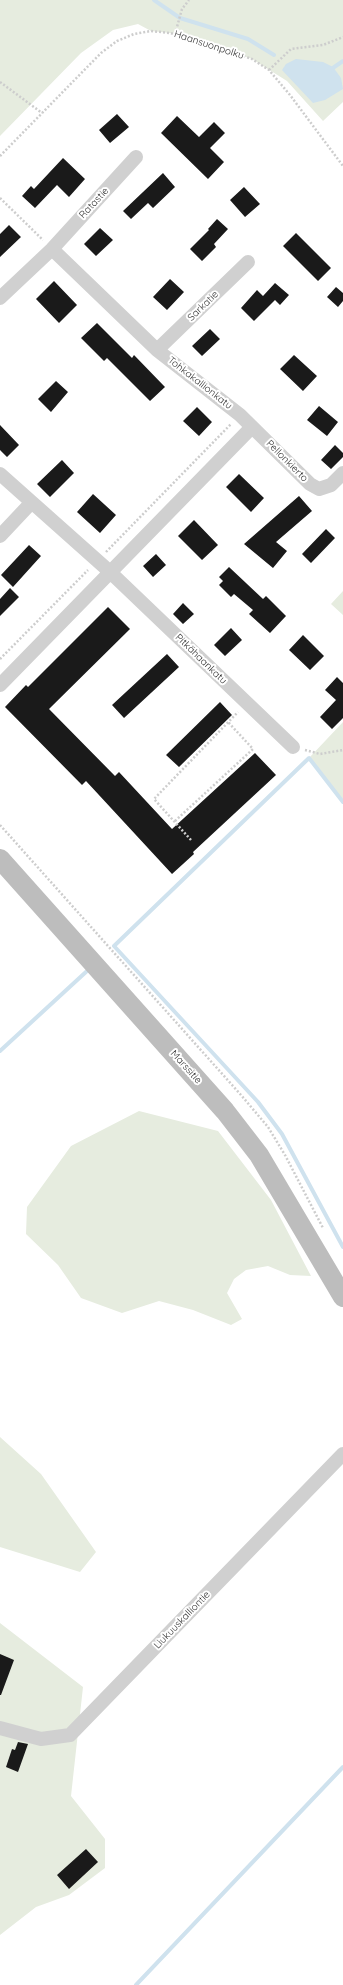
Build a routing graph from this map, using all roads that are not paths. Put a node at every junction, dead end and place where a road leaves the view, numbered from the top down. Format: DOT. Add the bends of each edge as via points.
graph roads {
  1 [pos="136,157"];
  2 [pos="52,249"];
  3 [pos="248,262"];
  4 [pos="0,298"];
  5 [pos="157,350"];
  6 [pos="252,427"];
  7 [pos="343,473"];
  8 [pos="0,474"];
  9 [pos="31,503"];
  10 [pos="0,536"];
  11 [pos="109,571"];
  12 [pos="0,685"];
  13 [pos="293,747"];
  14 [pos="0,859"];
  15 [pos="343,1297"];
  16 [pos="343,1454"];
  17 [pos="0,1728"];
  1 -- 2 [label="street, Ratastie"];
  2 -- 4 [label="street"];
  2 -- 5 [label="street, Tohkakallionkatu"];
  3 -- 5 [label="street, Sarkatie"];
  5 -- 6 [label="street, Tohkakallionkatu"];
  6 -- 7 [label="street, Pellonkierto" via="310,484 320,489 331,485"];
  6 -- 11 [label="street"];
  8 -- 9 [label="street"];
  9 -- 10 [label="street"];
  9 -- 11 [label="street"];
  11 -- 12 [label="street"];
  11 -- 13 [label="street, Pitkähaankatu"];
  14 -- 15 [label="main road, Marssitie" via="225,1111 259,1155"];
  16 -- 17 [label="street, Liukuuskalliontie" via="70,1735 41,1739"];
}
